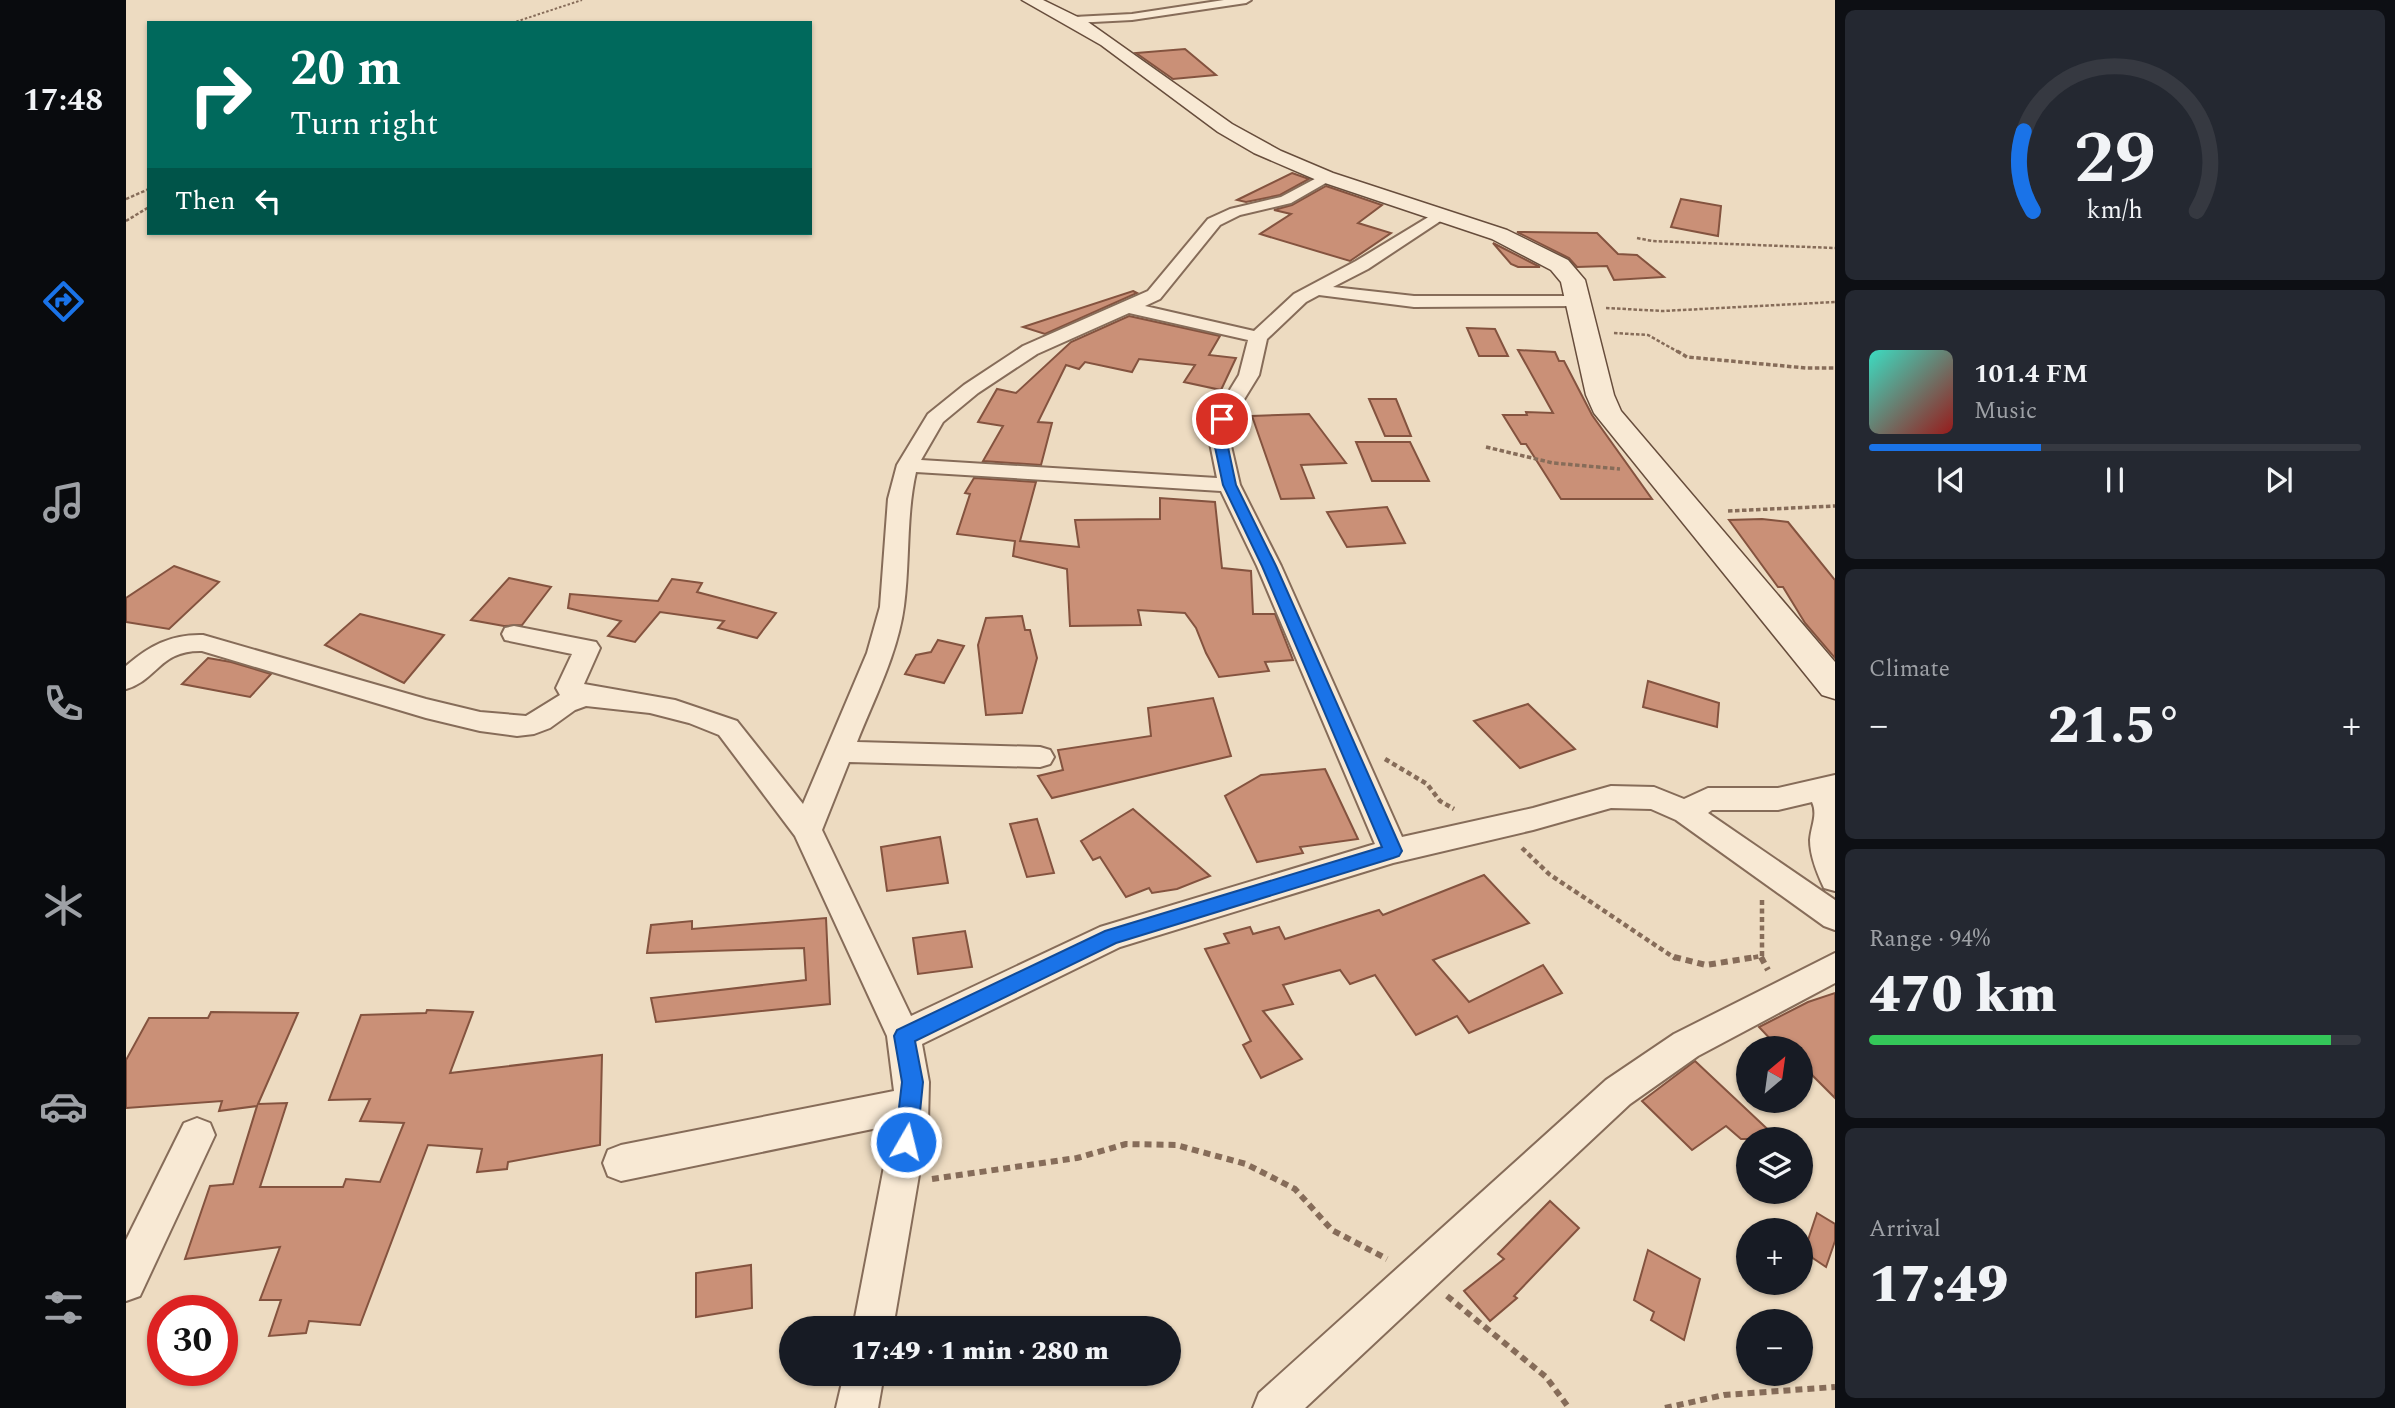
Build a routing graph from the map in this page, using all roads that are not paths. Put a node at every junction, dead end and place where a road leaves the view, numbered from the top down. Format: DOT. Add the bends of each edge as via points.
graph roads {
  1 [pos="1030,0"];
  2 [pos="1245,0"];
  3 [pos="1074,20"];
  4 [pos="1326,177"];
  5 [pos="1440,215"];
  6 [pos="1317,289"];
  7 [pos="1578,301"];
  8 [pos="1129,307"];
  9 [pos="1258,337"];
  10 [pos="907,464"];
  11 [pos="1229,485"];
  12 [pos="514,634"];
  13 [pos="126,681"];
  14 [pos="1835,686"];
  15 [pos="587,696"];
  16 [pos="839,752"];
  17 [pos="1040,757"];
  18 [pos="1828,788"];
  19 [pos="1686,812"];
  20 [pos="807,830"];
  21 [pos="1393,851"];
  22 [pos="1835,879"];
  23 [pos="1835,917"];
  24 [pos="1835,967"];
  25 [pos="904,1036"];
  26 [pos="911,1104"];
  27 [pos="197,1135"];
  28 [pos="621,1163"];
  29 [pos="126,1282"];
  30 [pos="875,1316"];
  31 [pos="862,1386"];
  32 [pos="857,1408"];
  33 [pos="1275,1408"];
  1 -- 3 [label="main road"];
  2 -- 3 [label="street" via="1132,17"];
  3 -- 4 [label="main road" via="1232,132"];
  4 -- 5 [label="main road"];
  4 -- 8 [label="street" via="1286,200 1214,222 1154,295"];
  5 -- 6 [label="street"];
  5 -- 7 [label="main road" via="1555,260 1571,274"];
  6 -- 7 [label="street" via="1404,302"];
  6 -- 9 [label="street" via="1290,306"];
  7 -- 14 [label="main road" via="1608,413"];
  8 -- 9 [label="street"];
  8 -- 10 [label="street" via="1030,350 971,388 935,418"];
  9 -- 11 [label="street" via="1249,374 1222,419 1219,433"];
  10 -- 11 [label="street"];
  10 -- 16 [label="street" via="899,499 892,607 880,653"];
  11 -- 21 [label="street"];
  12 -- 15 [label="street" via="587,648 569,688"];
  13 -- 15 [label="street" via="160,651 190,642 439,713 501,724 534,725 573,699"];
  15 -- 20 [label="street" via="691,713 728,728"];
  16 -- 17 [label="street"];
  16 -- 20 [label="street"];
  18 -- 19 [label="street" via="1778,799 1708,799"];
  18 -- 22 [label="street" via="1825,839"];
  19 -- 21 [label="street" via="1654,798 1611,797"];
  19 -- 23 [label="street"];
  20 -- 25 [label="street"];
  21 -- 25 [label="street" via="1111,936"];
  24 -- 33 [label="street" via="1686,1045 1618,1092"];
  25 -- 26 [label="street"];
  26 -- 28 [label="street"];
  26 -- 30 [label="street"];
  27 -- 29 [label="street"];
  31 -- 32 [label="street"];
}
